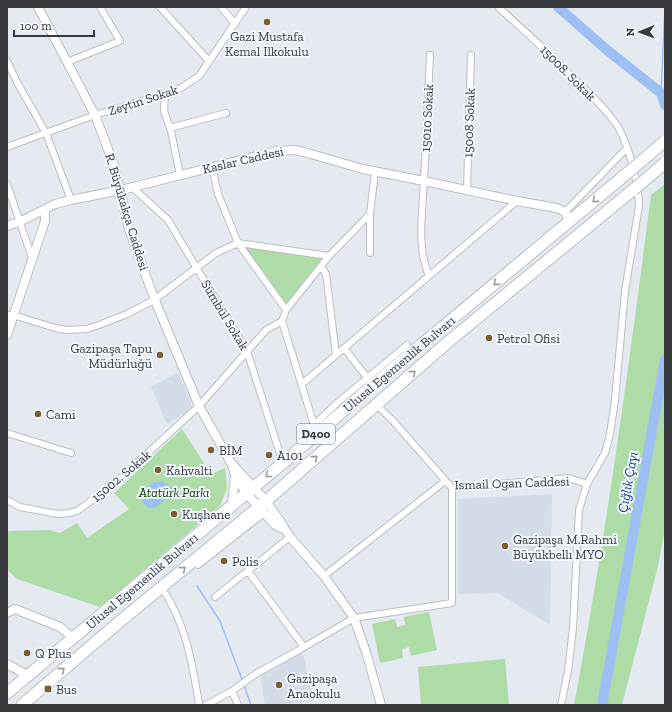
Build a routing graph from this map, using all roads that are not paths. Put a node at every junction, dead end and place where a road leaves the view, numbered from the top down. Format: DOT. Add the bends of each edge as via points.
graph roads {
  1 [pos="38,7"];
  2 [pos="100,7"];
  3 [pos="160,7"];
  4 [pos="221,7"];
  5 [pos="246,7"];
  6 [pos="498,7"];
  7 [pos="234,24"];
  8 [pos="430,55"];
  9 [pos="471,55"];
  10 [pos="7,61"];
  11 [pos="209,61"];
  12 [pos="68,62"];
  13 [pos="164,94"];
  14 [pos="226,113"];
  15 [pos="95,115"];
  16 [pos="170,128"];
  17 [pos="46,133"];
  18 [pos="665,141"];
  19 [pos="7,148"];
  20 [pos="627,148"];
  21 [pos="665,163"];
  22 [pos="212,167"];
  23 [pos="375,172"];
  24 [pos="180,174"];
  25 [pos="424,180"];
  26 [pos="7,184"];
  27 [pos="132,187"];
  28 [pos="120,190"];
  29 [pos="467,190"];
  30 [pos="71,200"];
  31 [pos="518,201"];
  32 [pos="45,209"];
  33 [pos="370,214"];
  34 [pos="568,216"];
  35 [pos="21,221"];
  36 [pos="7,226"];
  37 [pos="238,243"];
  38 [pos="370,253"];
  39 [pos="329,256"];
  40 [pos="32,258"];
  41 [pos="321,266"];
  42 [pos="196,267"];
  43 [pos="429,276"];
  44 [pos="154,300"];
  45 [pos="286,310"];
  46 [pos="10,315"];
  47 [pos="282,321"];
  48 [pos="7,335"];
  49 [pos="406,345"];
  50 [pos="344,348"];
  51 [pos="247,351"];
  52 [pos="336,355"];
  53 [pos="370,382"];
  54 [pos="302,384"];
  55 [pos="377,404"];
  56 [pos="199,406"];
  57 [pos="7,433"];
  58 [pos="71,453"];
  59 [pos="231,463"];
  60 [pos="283,463"];
  61 [pos="234,476"];
  62 [pos="445,482"];
  63 [pos="587,484"];
  64 [pos="452,488"];
  65 [pos="250,490"];
  66 [pos="7,500"];
  67 [pos="232,505"];
  68 [pos="262,507"];
  69 [pos="284,530"];
  70 [pos="290,537"];
  71 [pos="198,565"];
  72 [pos="248,571"];
  73 [pos="324,576"];
  74 [pos="161,587"];
  75 [pos="215,596"];
  76 [pos="7,613"];
  77 [pos="354,618"];
  78 [pos="73,638"];
  79 [pos="304,647"];
  80 [pos="7,664"];
  81 [pos="27,675"];
  82 [pos="232,691"];
  83 [pos="7,693"];
  84 [pos="22,705"];
  85 [pos="199,705"];
  86 [pos="206,705"];
  87 [pos="238,705"];
  88 [pos="382,705"];
  89 [pos="561,705"];
  1 -- 12 [label="street, R. Büyükakça Caddesi"];
  2 -- 12 [label="street" via="120,41"];
  3 -- 11 [label="street"];
  4 -- 7 [label="street"];
  5 -- 7 [label="street, Zeytin Sokak"];
  6 -- 20 [label="street, 15008. Sokak" via="597,102 617,126"];
  7 -- 11 [label="street, Zeytin Sokak"];
  8 -- 25 [label="street, 15010 Sokak"];
  9 -- 29 [label="street, 15008 Sokak"];
  10 -- 17 [label="street"];
  11 -- 13 [label="street, Zeytin Sokak" via="191,82"];
  12 -- 15 [label="street, R. Büyükakça Caddesi"];
  13 -- 15 [label="street, Zeytin Sokak"];
  13 -- 16 [label="street" via="164,111"];
  14 -- 16 [label="street"];
  15 -- 17 [label="street, Zeytin Sokak"];
  15 -- 28 [label="street, R. Büyükakça Caddesi" via="114,165"];
  16 -- 24 [label="street"];
  17 -- 19 [label="street, Zeytin Sokak"];
  17 -- 30 [label="street"];
  18 -- 34 [label="highway, Ulusal Egemenlik Bulvarı / D400, one-way, bridge"];
  20 -- 34 [label="street"];
  20 -- 63 [label="street, 15008. Sokak" via="638,188 639,206 625,291 610,434 605,453"];
  55 -- 21 [label="highway, Ulusal Egemenlik Bulvarı / D400, one-way, bridge"];
  22 -- 23 [label="street, Kaslar Caddesi" via="290,150"];
  22 -- 24 [label="street, Kaslar Caddesi"];
  22 -- 37 [label="street" via="218,194"];
  23 -- 25 [label="street, Kaslar Caddesi"];
  23 -- 33 [label="street"];
  24 -- 27 [label="street, Kaslar Caddesi"];
  25 -- 29 [label="street, Kaslar Caddesi"];
  25 -- 43 [label="street, 15010 Sokak" via="422,240 424,263"];
  26 -- 35 [label="street"];
  27 -- 28 [label="street, Kaslar Caddesi"];
  27 -- 42 [label="street, Sümbül Sokak" via="168,220"];
  28 -- 30 [label="street, Kaslar Caddesi"];
  28 -- 44 [label="street, R. Büyükakça Caddesi" via="129,229"];
  29 -- 31 [label="street, Kaslar Caddesi"];
  30 -- 32 [label="street, Kaslar Caddesi"];
  31 -- 34 [label="street, Kaslar Caddesi" via="557,208"];
  31 -- 43 [label="street"];
  32 -- 35 [label="street, Kaslar Caddesi"];
  32 -- 40 [label="street" via="45,221"];
  33 -- 38 [label="street"];
  33 -- 39 [label="street"];
  34 -- 53 [label="highway, Ulusal Egemenlik Bulvarı / D400, one-way"];
  35 -- 36 [label="street, Kaslar Caddesi"];
  35 -- 40 [label="street"];
  37 -- 39 [label="street"];
  37 -- 42 [label="street" via="216,253"];
  37 -- 45 [label="street"];
  39 -- 41 [label="street"];
  40 -- 46 [label="street"];
  41 -- 45 [label="street"];
  41 -- 52 [label="street" via="326,274"];
  42 -- 44 [label="street"];
  42 -- 51 [label="street, Sümbül Sokak"];
  43 -- 50 [label="street"];
  44 -- 46 [label="street" via="99,326 76,330 55,328"];
  44 -- 56 [label="street, R. Büyükakça Caddesi"];
  45 -- 47 [label="street"];
  46 -- 48 [label="street"];
  47 -- 51 [label="street, 15002. Sokak" via="266,330"];
  47 -- 54 [label="street"];
  49 -- 53 [label="street"];
  50 -- 52 [label="street"];
  50 -- 53 [label="street"];
  51 -- 56 [label="street, 15002. Sokak"];
  51 -- 60 [label="street, Sümbül Sokak"];
  52 -- 54 [label="street"];
  53 -- 54 [label="street" via="314,425"];
  53 -- 60 [label="highway, Ulusal Egemenlik Bulvarı / D400"];
  55 -- 62 [label="street, Ismail Ogan Caddesi"];
  68 -- 55 [label="highway, Ulusal Egemenlik Bulvarı / D400, one-way"];
  56 -- 59 [label="street, R. Büyükakça Caddesi"];
  56 -- 66 [label="street, 15002. Sokak" via="112,486 77,511 58,514 20,507"];
  57 -- 58 [label="street"];
  59 -- 61 [label="street, R. Büyükakça Caddesi"];
  59 -- 65 [label="street, R. Büyükakça Caddesi"];
  60 -- 65 [label="highway, Ulusal Egemenlik Bulvarı / D400, one-way"];
  61 -- 65 [label="street, R. Büyükakça Caddesi"];
  61 -- 67 [label="street"];
  62 -- 64 [label="street, Ismail Ogan Caddesi"];
  62 -- 73 [label="street"];
  63 -- 64 [label="street, Ismail Ogan Caddesi" via="569,478"];
  63 -- 89 [label="street, 15008. Sokak" via="579,510 572,635"];
  64 -- 77 [label="street" via="452,603"];
  65 -- 67 [label="highway, Ulusal Egemenlik Bulvarı / D400"];
  65 -- 68 [label="street, R. Büyükakça Caddesi"];
  67 -- 78 [label="highway, Ulusal Egemenlik Bulvarı / D400"];
  68 -- 69 [label="street" via="275,525"];
  68 -- 69 [label="street" via="280,521"];
  68 -- 71 [label="street"];
  74 -- 68 [label="highway, Ulusal Egemenlik Bulvarı / D400, one-way"];
  69 -- 70 [label="street"];
  70 -- 72 [label="street"];
  70 -- 73 [label="street"];
  72 -- 75 [label="street"];
  72 -- 79 [label="street"];
  73 -- 77 [label="street"];
  84 -- 74 [label="highway, Ulusal Egemenlik Bulvarı / D400, one-way"];
  74 -- 85 [label="street" via="177,614 190,656"];
  76 -- 78 [label="street" via="15,609 60,627"];
  77 -- 79 [label="street"];
  77 -- 88 [label="street"];
  78 -- 81 [label="highway, Ulusal Egemenlik Bulvarı / D400"];
  79 -- 82 [label="street" via="254,674"];
  80 -- 81 [label="street"];
  81 -- 83 [label="highway, Ulusal Egemenlik Bulvarı / D400"];
  82 -- 86 [label="street"];
  82 -- 87 [label="street"];
}
